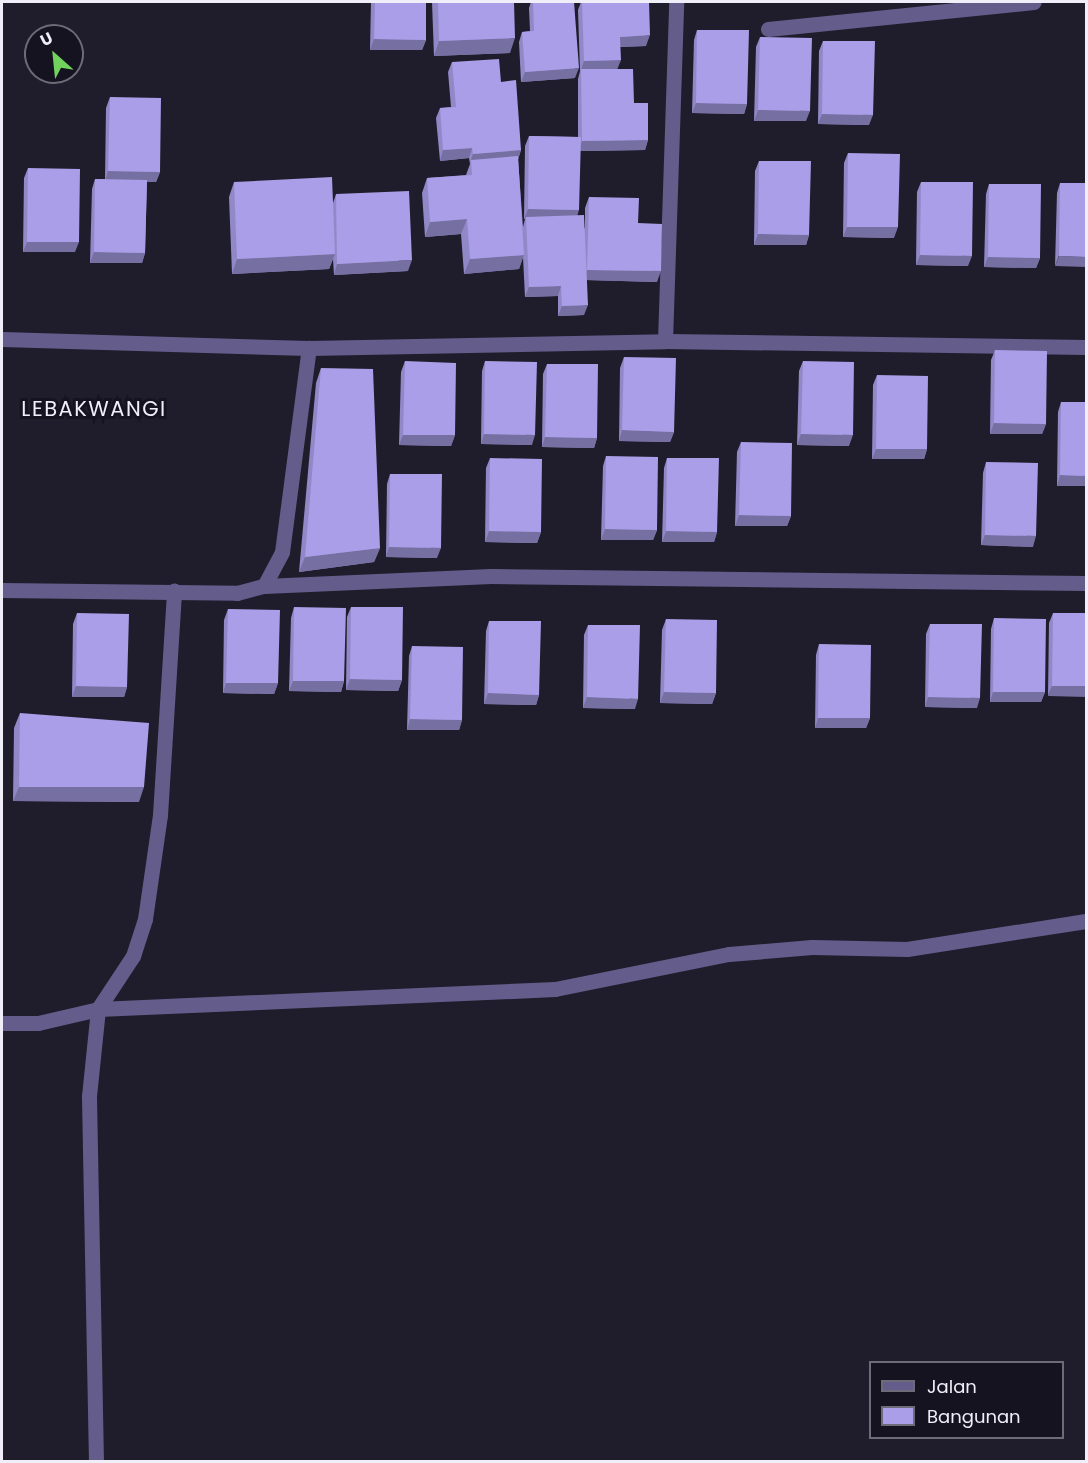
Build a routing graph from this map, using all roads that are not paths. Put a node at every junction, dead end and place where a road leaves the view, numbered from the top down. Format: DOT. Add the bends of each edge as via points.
graph roads {
  1 [pos="676,2"];
  2 [pos="1034,2"];
  3 [pos="768,29"];
  4 [pos="2,339"];
  5 [pos="665,341"];
  6 [pos="1086,347"];
  7 [pos="309,348"];
  8 [pos="1086,583"];
  9 [pos="264,586"];
  10 [pos="2,590"];
  11 [pos="174,590"];
  12 [pos="1086,921"];
  13 [pos="98,1009"];
  14 [pos="2,1023"];
  15 [pos="96,1461"];
  1 -- 5 [label="street"];
  2 -- 3 [label="street"];
  4 -- 7 [label="street"];
  5 -- 6 [label="street"];
  5 -- 7 [label="street"];
  7 -- 9 [label="street" via="282,552"];
  8 -- 9 [label="street" via="491,576"];
  9 -- 11 [label="street" via="237,593"];
  10 -- 11 [label="street"];
  11 -- 13 [label="street" via="160,815 145,919 132,956"];
  12 -- 13 [label="street" via="908,949 812,946 729,954 555,989"];
  13 -- 14 [label="street" via="38,1023"];
  13 -- 15 [label="street" via="89,1096"];
}
